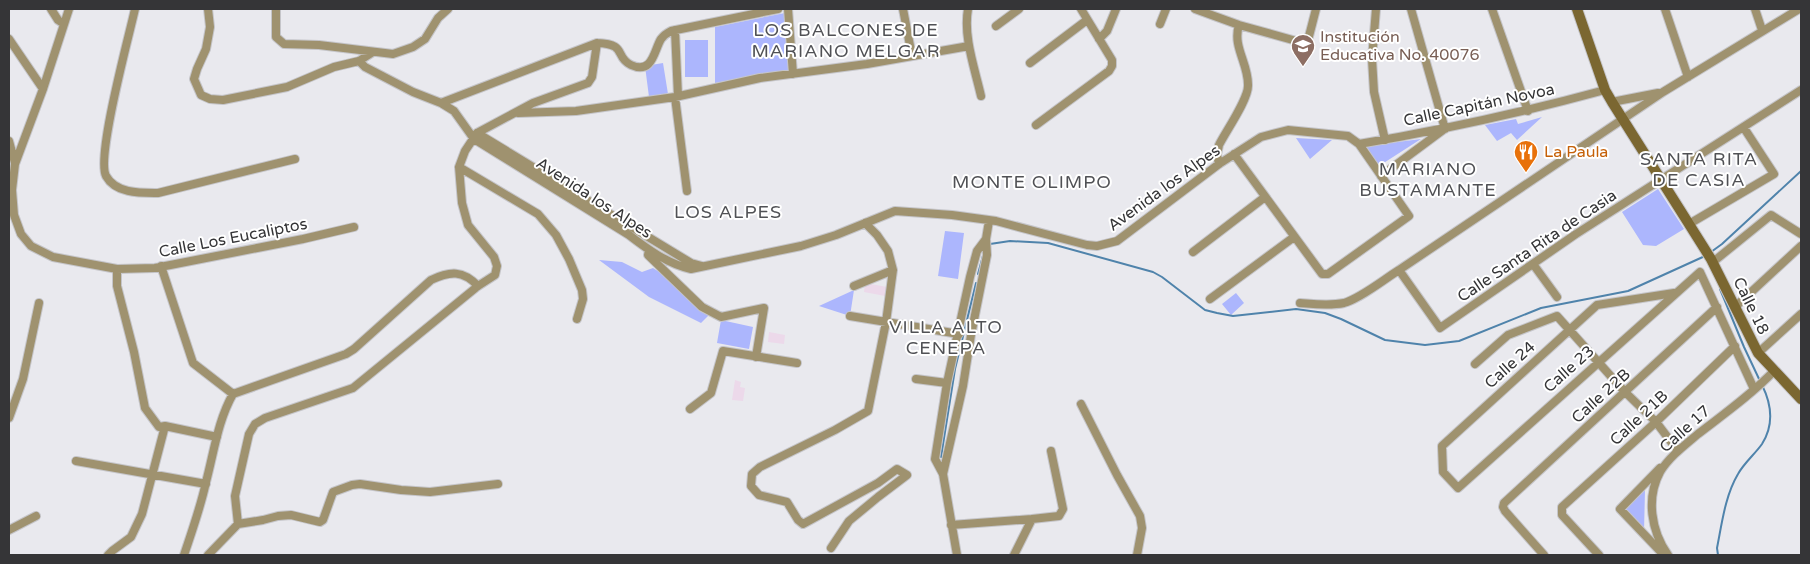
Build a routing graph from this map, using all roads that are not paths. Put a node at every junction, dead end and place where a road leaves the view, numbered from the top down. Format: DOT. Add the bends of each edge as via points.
graph roads {
  1 [pos="51,9"];
  2 [pos="69,9"];
  3 [pos="135,9"];
  4 [pos="208,9"];
  5 [pos="276,9"];
  6 [pos="448,9"];
  7 [pos="778,9"];
  8 [pos="788,9"];
  9 [pos="903,9"];
  10 [pos="968,9"];
  11 [pos="1020,9"];
  12 [pos="1081,9"];
  13 [pos="1116,9"];
  14 [pos="1166,9"];
  15 [pos="1195,9"];
  16 [pos="1316,9"];
  17 [pos="1376,9"];
  18 [pos="1411,9"];
  19 [pos="1492,9"];
  20 [pos="1577,9"];
  21 [pos="1666,9"];
  22 [pos="1755,9"];
  23 [pos="1799,9"];
  24 [pos="1087,20"];
  25 [pos="64,24"];
  26 [pos="1160,24"];
  27 [pos="1239,25"];
  28 [pos="996,26"];
  29 [pos="675,30"];
  30 [pos="1762,30"];
  31 [pos="9,39"];
  32 [pos="1099,39"];
  33 [pos="597,43"];
  34 [pos="969,46"];
  35 [pos="373,52"];
  36 [pos="912,56"];
  37 [pos="359,61"];
  38 [pos="1030,63"];
  39 [pos="794,74"];
  40 [pos="1688,77"];
  41 [pos="43,88"];
  42 [pos="1605,90"];
  43 [pos="1801,90"];
  44 [pos="1663,92"];
  45 [pos="676,96"];
  46 [pos="981,96"];
  47 [pos="1612,102"];
  48 [pos="441,103"];
  49 [pos="1528,111"];
  50 [pos="516,113"];
  51 [pos="1622,119"];
  52 [pos="1036,126"];
  53 [pos="1744,128"];
  54 [pos="1445,129"];
  55 [pos="475,136"];
  56 [pos="9,140"];
  57 [pos="1385,140"];
  58 [pos="1359,144"];
  59 [pos="1234,154"];
  60 [pos="295,160"];
  61 [pos="15,164"];
  62 [pos="1219,164"];
  63 [pos="459,167"];
  64 [pos="1381,176"];
  65 [pos="1661,180"];
  66 [pos="687,191"];
  67 [pos="1265,197"];
  68 [pos="990,221"];
  69 [pos="865,223"];
  70 [pos="1689,224"];
  71 [pos="354,227"];
  72 [pos="1801,234"];
  73 [pos="1294,237"];
  74 [pos="987,244"];
  75 [pos="1801,246"];
  76 [pos="649,250"];
  77 [pos="1193,252"];
  78 [pos="1710,257"];
  79 [pos="1533,264"];
  80 [pos="161,266"];
  81 [pos="703,267"];
  82 [pos="117,269"];
  83 [pos="893,270"];
  84 [pos="1399,270"];
  85 [pos="1700,272"];
  86 [pos="478,286"];
  87 [pos="854,286"];
  88 [pos="1674,293"];
  89 [pos="1557,297"];
  90 [pos="1210,299"];
  91 [pos="38,303"];
  92 [pos="1300,303"];
  93 [pos="1736,306"];
  94 [pos="1717,307"];
  95 [pos="1801,314"];
  96 [pos="850,316"];
  97 [pos="577,319"];
  98 [pos="886,322"];
  99 [pos="1570,330"];
  100 [pos="959,334"];
  101 [pos="1735,346"];
  102 [pos="1758,353"];
  103 [pos="756,357"];
  104 [pos="1598,362"];
  105 [pos="798,363"];
  106 [pos="1475,364"];
  107 [pos="1772,373"];
  108 [pos="916,379"];
  109 [pos="947,383"];
  110 [pos="1757,386"];
  111 [pos="1625,392"];
  112 [pos="1799,393"];
  113 [pos="233,394"];
  114 [pos="1081,404"];
  115 [pos="690,409"];
  116 [pos="9,418"];
  117 [pos="1656,422"];
  118 [pos="165,426"];
  119 [pos="217,437"];
  120 [pos="1050,451"];
  121 [pos="1678,451"];
  122 [pos="76,461"];
  123 [pos="943,474"];
  124 [pos="151,475"];
  125 [pos="206,484"];
  126 [pos="498,484"];
  127 [pos="1458,488"];
  128 [pos="36,516"];
  129 [pos="1032,519"];
  130 [pos="238,524"];
  131 [pos="951,525"];
  132 [pos="9,530"];
  133 [pos="831,548"];
  134 [pos="108,555"];
  135 [pos="184,555"];
  136 [pos="208,555"];
  137 [pos="957,555"];
  138 [pos="1014,555"];
  139 [pos="1137,555"];
  140 [pos="1544,555"];
  141 [pos="1599,555"];
  142 [pos="1666,555"];
  1 -- 25 [label="street"];
  2 -- 25 [label="street"];
  3 -- 60 [label="street" via="104,156 105,174 111,183 138,193 158,193"];
  4 -- 37 [label="street" via="210,27 206,50 194,79 200,95 210,99 223,100 287,87 334,67"];
  5 -- 35 [label="street" via="276,36 284,44"];
  6 -- 35 [label="street" via="425,39 413,47 392,54"];
  7 -- 29 [label="street"];
  8 -- 39 [label="street"];
  9 -- 36 [label="street"];
  10 -- 34 [label="street"];
  11 -- 28 [label="street"];
  12 -- 24 [label="street"];
  13 -- 32 [label="street" via="1107,31"];
  14 -- 26 [label="street"];
  15 -- 27 [label="street"];
  16 -- 27 [label="street" via="1307,44"];
  17 -- 57 [label="street" via="1372,59 1374,92"];
  18 -- 54 [label="street"];
  19 -- 49 [label="street"];
  20 -- 42 [label="street, Calle 18"];
  21 -- 40 [label="street"];
  22 -- 30 [label="street"];
  23 -- 30 [label="street"];
  24 -- 32 [label="street"];
  24 -- 38 [label="street"];
  25 -- 41 [label="street"];
  27 -- 62 [label="street" via="1236,37 1248,90 1219,145"];
  29 -- 33 [label="street" via="661,39 650,63 639,67 625,61 612,45"];
  29 -- 45 [label="street"];
  30 -- 40 [label="street"];
  31 -- 41 [label="street"];
  32 -- 52 [label="street" via="1112,60 1109,71"];
  33 -- 48 [label="street"];
  33 -- 50 [label="street" via="592,77 588,82"];
  34 -- 36 [label="street"];
  34 -- 46 [label="street"];
  35 -- 37 [label="street"];
  36 -- 39 [label="street"];
  37 -- 48 [label="street" via="413,92"];
  39 -- 45 [label="street"];
  40 -- 44 [label="street"];
  41 -- 61 [label="street"];
  42 -- 47 [label="street, Calle 18"];
  42 -- 49 [label="street, Calle Capitán Novoa"];
  43 -- 53 [label="street, Calle Santa Rita de Casia"];
  44 -- 47 [label="street"];
  44 -- 51 [label="street"];
  45 -- 50 [label="street" via="576,111"];
  45 -- 66 [label="street"];
  47 -- 51 [label="street, Calle 18"];
  48 -- 55 [label="street" via="454,111"];
  49 -- 54 [label="street, Calle Capitán Novoa"];
  50 -- 55 [label="street"];
  51 -- 65 [label="street, Calle 18"];
  51 -- 84 [label="street"];
  53 -- 65 [label="street, Calle Santa Rita de Casia"];
  53 -- 70 [label="street" via="1774,174"];
  54 -- 57 [label="street, Calle Capitán Novoa"];
  54 -- 64 [label="street"];
  55 -- 63 [label="street"];
  55 -- 76 [label="street, Avenida los Alpes"];
  55 -- 81 [label="street, Avenida los Alpes" via="691,263"];
  56 -- 61 [label="street"];
  57 -- 58 [label="street, Calle Capitán Novoa"];
  58 -- 59 [label="street, Avenida los Alpes" via="1348,136 1288,130 1261,137"];
  58 -- 64 [label="street"];
  59 -- 62 [label="street, Avenida los Alpes"];
  59 -- 67 [label="street"];
  61 -- 82 [label="street, Calle Los Eucaliptos" via="14,215 21,234 31,246 53,257"];
  62 -- 68 [label="street, Avenida los Alpes" via="1117,241 1107,245 1087,245"];
  63 -- 86 [label="street" via="462,203 468,225 494,257 497,266 495,275"];
  63 -- 97 [label="street" via="538,214 556,235 582,290 583,299"];
  64 -- 73 [label="street" via="1408,216 1328,274 1320,273"];
  65 -- 70 [label="street, Calle 18"];
  65 -- 79 [label="street, Calle Santa Rita de Casia"];
  67 -- 73 [label="street"];
  67 -- 77 [label="street"];
  68 -- 69 [label="street, Avenida los Alpes" via="894,211"];
  68 -- 74 [label="street"];
  69 -- 81 [label="street, Avenida los Alpes" via="801,246"];
  69 -- 83 [label="street" via="888,251"];
  70 -- 78 [label="street, Calle 18"];
  71 -- 80 [label="street, Calle Los Eucaliptos"];
  72 -- 78 [label="street" via="1771,215"];
  73 -- 90 [label="street"];
  74 -- 100 [label="street" via="977,251"];
  74 -- 123 [label="street" via="963,386"];
  75 -- 93 [label="street"];
  76 -- 81 [label="street, Avenida los Alpes" via="682,267"];
  76 -- 103 [label="street" via="648,255 710,312 721,317 764,308"];
  78 -- 93 [label="street, Calle 18"];
  79 -- 84 [label="street, Calle Santa Rita de Casia" via="1440,328"];
  79 -- 89 [label="street"];
  80 -- 82 [label="street, Calle Los Eucaliptos"];
  80 -- 113 [label="street" via="192,363"];
  82 -- 118 [label="street" via="117,286 145,408 158,428"];
  83 -- 87 [label="street"];
  83 -- 98 [label="street"];
  84 -- 92 [label="street" via="1344,302 1326,305"];
  85 -- 88 [label="street, Calle 23"];
  85 -- 94 [label="street, Calle 18"];
  86 -- 113 [label="street" via="460,274 445,274 431,280 346,354"];
  86 -- 130 [label="street" via="353,388 255,424 249,434 235,496"];
  88 -- 99 [label="street, Calle 24" via="1597,305"];
  88 -- 104 [label="street, Calle 23"];
  91 -- 116 [label="street" via="23,379"];
  93 -- 102 [label="street, Calle 18"];
  94 -- 101 [label="street, Calle 18"];
  94 -- 111 [label="street, Calle 22B"];
  95 -- 102 [label="street"];
  96 -- 98 [label="street"];
  98 -- 100 [label="street"];
  98 -- 133 [label="street" via="868,411 752,474 751,486 759,495 787,502 804,524 897,469 907,475 849,521"];
  99 -- 104 [label="street"];
  99 -- 106 [label="street" via="1556,316 1508,335"];
  99 -- 127 [label="street, Calle 24" via="1442,446 1443,472"];
  100 -- 109 [label="street"];
  101 -- 110 [label="street, Calle 18"];
  101 -- 117 [label="street, Calle 21B"];
  102 -- 107 [label="street, Calle 18"];
  103 -- 105 [label="street"];
  103 -- 115 [label="street" via="723,352 711,393"];
  104 -- 111 [label="street"];
  104 -- 127 [label="street, Calle 23"];
  107 -- 110 [label="street, Calle 17"];
  107 -- 112 [label="street, Calle 18"];
  108 -- 109 [label="street"];
  109 -- 123 [label="street" via="935,459"];
  110 -- 121 [label="street, Calle 17"];
  111 -- 117 [label="street"];
  111 -- 140 [label="street, Calle 22B" via="1503,505"];
  113 -- 119 [label="street"];
  114 -- 139 [label="street" via="1140,516 1142,528"];
  117 -- 121 [label="street"];
  117 -- 141 [label="street, Calle 21B" via="1561,509 1562,515"];
  118 -- 119 [label="street"];
  118 -- 124 [label="street"];
  119 -- 125 [label="street"];
  120 -- 129 [label="street" via="1063,509 1059,516"];
  121 -- 142 [label="street, Calle 17" via="1660,472 1652,493 1653,526"];
  121 -- 142 [label="street" via="1620,509"];
  122 -- 124 [label="street"];
  123 -- 131 [label="street"];
  124 -- 125 [label="street"];
  124 -- 134 [label="street" via="134,534"];
  125 -- 135 [label="street"];
  126 -- 130 [label="street" via="430,492 352,485 333,492 320,522 291,515"];
  128 -- 132 [label="street"];
  129 -- 131 [label="street"];
  129 -- 138 [label="street"];
  130 -- 136 [label="street"];
  131 -- 137 [label="street"];
}
